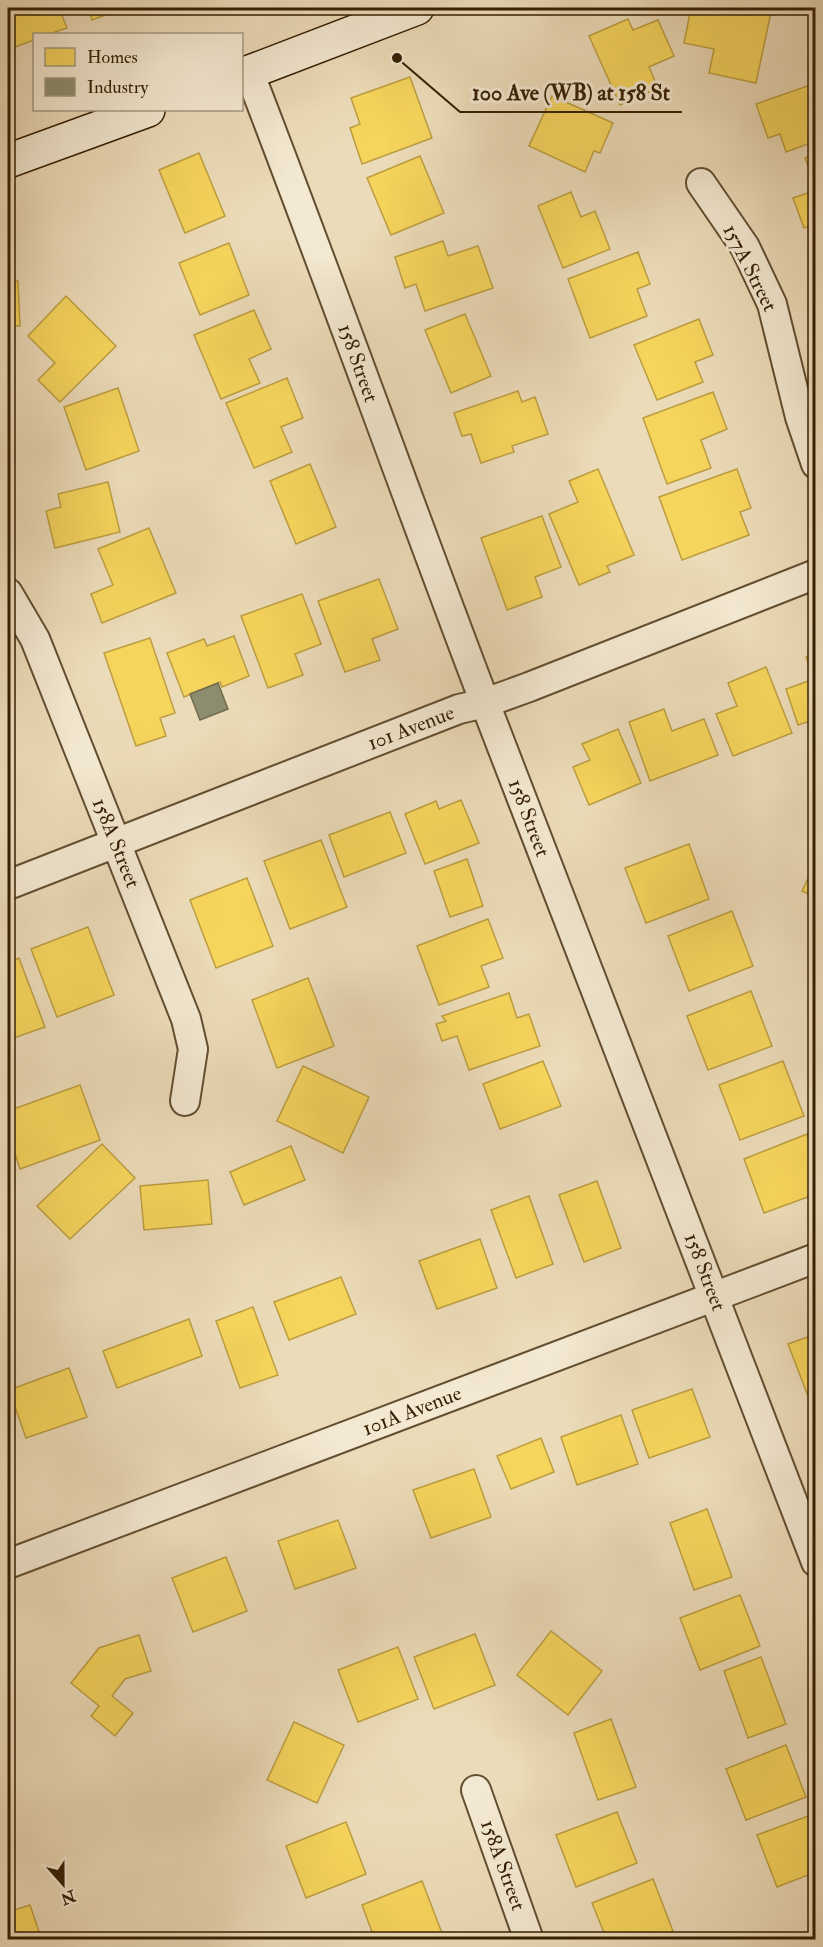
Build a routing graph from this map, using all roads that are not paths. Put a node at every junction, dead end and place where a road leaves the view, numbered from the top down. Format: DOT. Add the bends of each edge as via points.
graph roads {
  1 [pos="417,8"];
  2 [pos="245,74"];
  3 [pos="145,111"];
  4 [pos="8,161"];
  5 [pos="701,183"];
  6 [pos="816,464"];
  7 [pos="816,574"];
  8 [pos="8,593"];
  9 [pos="485,702"];
  10 [pos="116,844"];
  11 [pos="8,885"];
  12 [pos="185,1101"];
  13 [pos="816,1258"];
  14 [pos="715,1297"];
  15 [pos="816,1562"];
  16 [pos="8,1564"];
  17 [pos="476,1790"];
  18 [pos="529,1940"];
  1 -- 2 [label="main road"];
  2 -- 9 [label="street, 158 Street"];
  3 -- 4 [label="main road"];
  5 -- 6 [label="street, 157A Street" via="745,247 772,304"];
  7 -- 9 [label="street, 101 Avenue"];
  8 -- 10 [label="street, 158A Street" via="35,639"];
  9 -- 10 [label="street, 101 Avenue"];
  9 -- 14 [label="street, 158 Street"];
  10 -- 11 [label="street, 101 Avenue"];
  10 -- 12 [label="street, 158A Street" via="186,1019 193,1049"];
  13 -- 14 [label="street, 101A Avenue"];
  14 -- 15 [label="street, 158 Street"];
  14 -- 16 [label="street, 101A Avenue"];
  17 -- 18 [label="street, 158A Street"];
}
